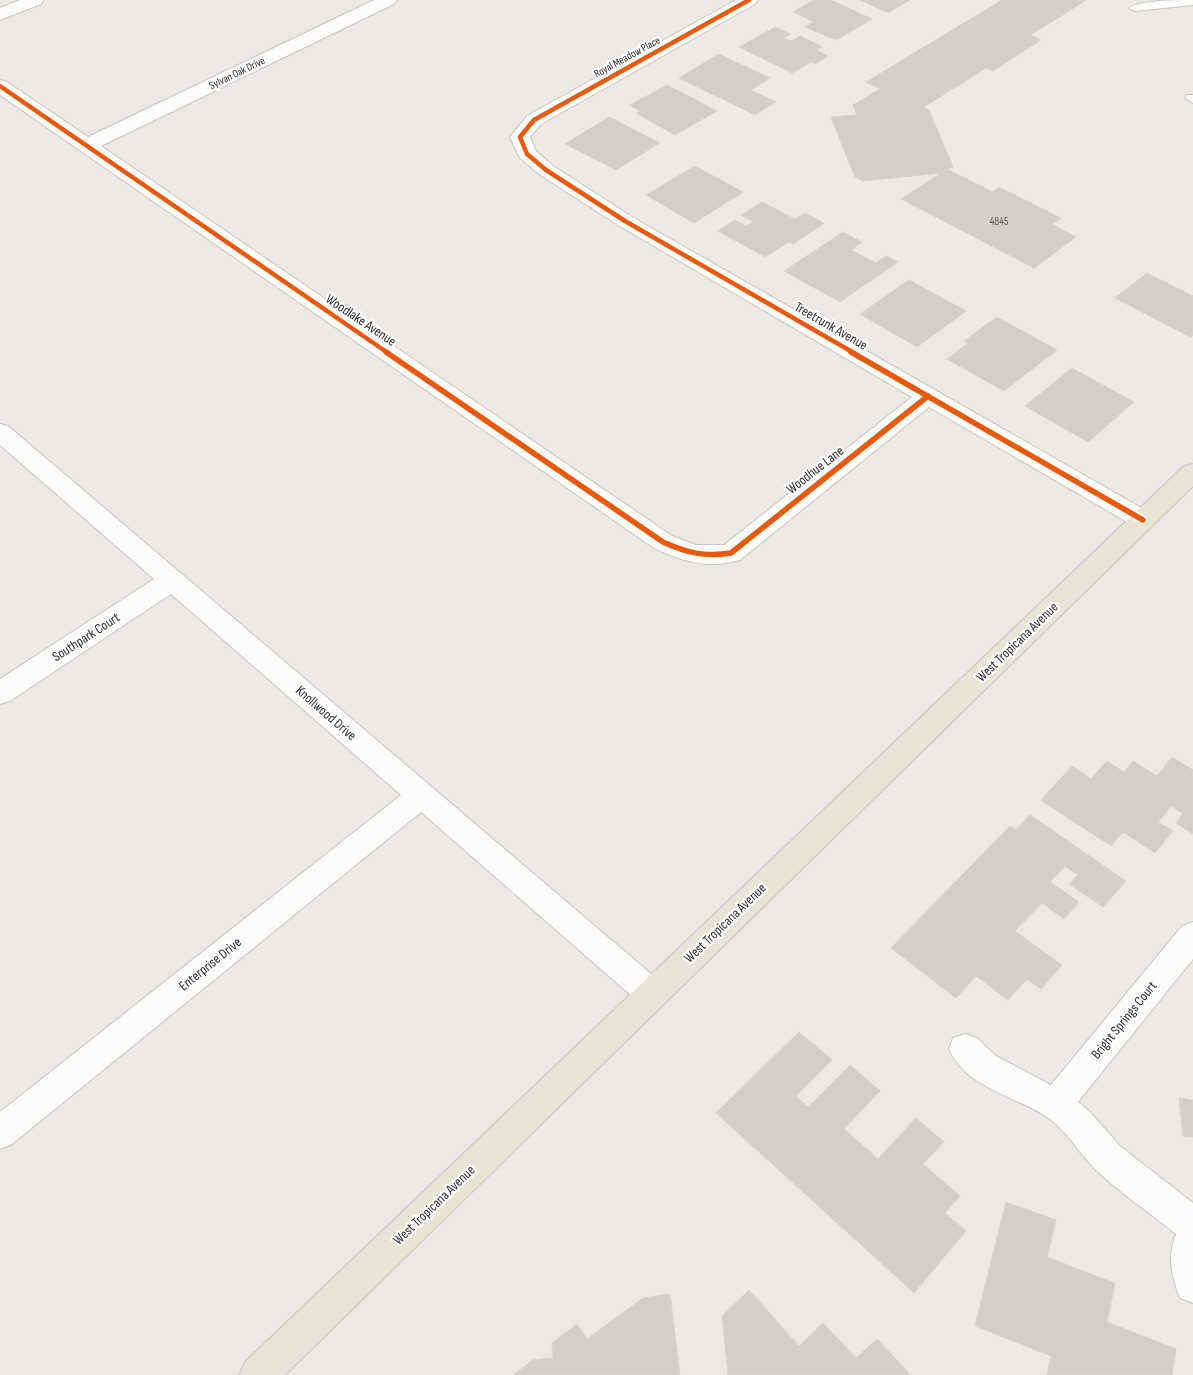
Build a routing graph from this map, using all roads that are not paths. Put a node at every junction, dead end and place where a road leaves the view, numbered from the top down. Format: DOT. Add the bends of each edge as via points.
graph roads {
  1 [pos="35,0"];
  2 [pos="388,0"];
  3 [pos="749,0"];
  4 [pos="1140,0"];
  5 [pos="1193,2"];
  6 [pos="0,15"];
  7 [pos="0,86"];
  8 [pos="520,137"];
  9 [pos="86,146"];
  10 [pos="928,396"];
  11 [pos="0,432"];
  12 [pos="1193,472"];
  13 [pos="1143,520"];
  14 [pos="714,556"];
  15 [pos="172,580"];
  16 [pos="0,693"];
  17 [pos="421,795"];
  18 [pos="1193,936"];
  19 [pos="652,994"];
  20 [pos="965,1049"];
  21 [pos="1056,1104"];
  22 [pos="0,1132"];
  23 [pos="1193,1225"];
  24 [pos="1193,1236"];
  25 [pos="1193,1285"];
  26 [pos="258,1375"];
  1 -- 6 [label="street"];
  2 -- 9 [label="street, Sylvan Oak Drive"];
  3 -- 8 [label="street, Royal Meadow Place" via="534,120"];
  4 -- 5 [label="lane" via="1135,8"];
  7 -- 9 [label="street, Woodlake Avenue"];
  8 -- 10 [label="street, Treetrunk Avenue" via="526,154 617,216"];
  9 -- 14 [label="street, Woodlake Avenue" via="663,542 692,555"];
  10 -- 13 [label="street, Treetrunk Avenue"];
  10 -- 14 [label="street, Woodhue Lane" via="731,553"];
  11 -- 15 [label="street, Knollwood Drive"];
  12 -- 13 [label="main road, West Tropicana Avenue"];
  13 -- 19 [label="main road, West Tropicana Avenue"];
  15 -- 16 [label="street, Southpark Court"];
  15 -- 17 [label="street, Knollwood Drive"];
  17 -- 19 [label="street, Knollwood Drive"];
  17 -- 22 [label="street, Enterprise Drive"];
  18 -- 21 [label="street, Bright Springs Court"];
  19 -- 26 [label="main road, West Tropicana Avenue"];
  20 -- 21 [label="street" via="984,1067"];
  21 -- 23 [label="street" via="1078,1123 1108,1158"];
  24 -- 25 [label="street" via="1188,1262"];
}
